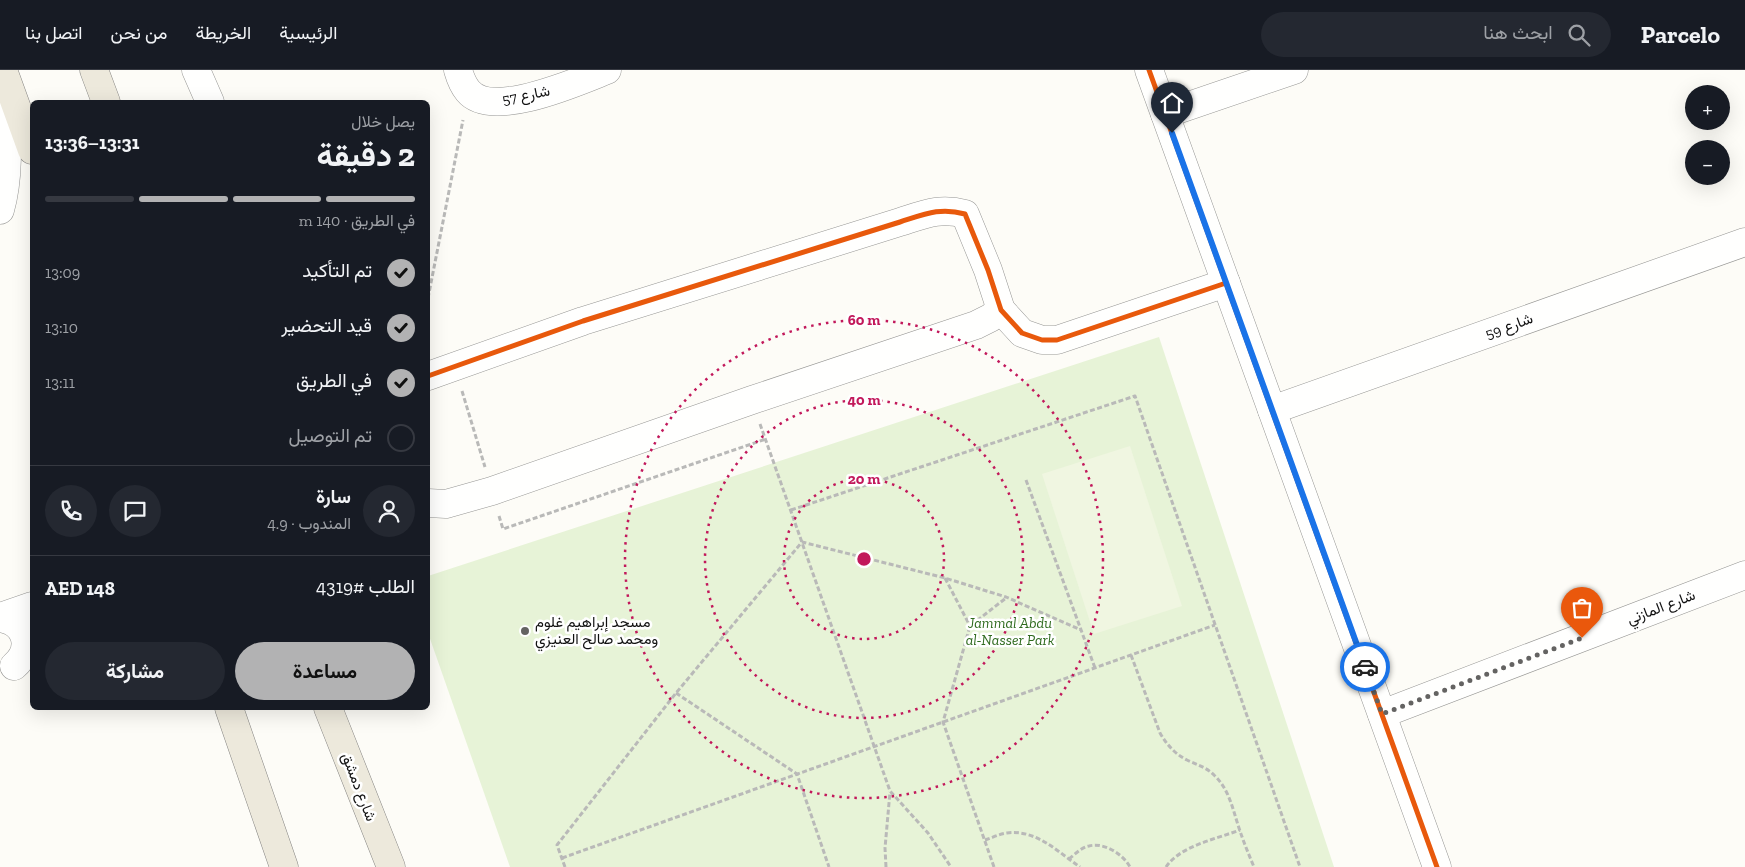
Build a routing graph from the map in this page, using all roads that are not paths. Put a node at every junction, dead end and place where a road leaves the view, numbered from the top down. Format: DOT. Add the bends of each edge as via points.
graph roads {
  1 [pos="94,70"];
  2 [pos="196,70"];
  3 [pos="607,70"];
  4 [pos="1149,70"];
  5 [pos="1294,70"];
  6 [pos="3,71"];
  7 [pos="463,81"];
  8 [pos="105,100"];
  9 [pos="209,100"];
  10 [pos="1166,114"];
  11 [pos="30,145"];
  12 [pos="0,210"];
  13 [pos="1745,242"];
  14 [pos="1226,282"];
  15 [pos="1001,310"];
  16 [pos="430,375"];
  17 [pos="1272,410"];
  18 [pos="430,503"];
  19 [pos="1745,576"];
  20 [pos="30,607"];
  21 [pos="0,618"];
  22 [pos="15,666"];
  23 [pos="231,710"];
  24 [pos="329,710"];
  25 [pos="1382,714"];
  26 [pos="284,867"];
  27 [pos="391,867"];
  28 [pos="1437,867"];
  1 -- 8 [label="main road"];
  2 -- 9 [label="street"];
  3 -- 7 [label="street, شارع 57" via="545,93 509,101 485,101"];
  4 -- 10 [label="street"];
  5 -- 10 [label="street"];
  6 -- 11 [label="main road"];
  6 -- 12 [label="street" via="7,168"];
  10 -- 14 [label="street"];
  13 -- 17 [label="street, شارع 59"];
  14 -- 15 [label="street" via="1057,340 1042,340 1022,333"];
  14 -- 17 [label="street"];
  15 -- 16 [label="street" via="965,214 950,210 932,212 592,318"];
  15 -- 18 [label="street" via="976,324 492,491 446,504"];
  17 -- 25 [label="street"];
  19 -- 25 [label="street, شارع المازني"];
  20 -- 21 [label="street"];
  21 -- 22 [label="street" via="14,623 24,636 24,653"];
  23 -- 26 [label="main road"];
  24 -- 27 [label="main road, شارع دمشق"];
  25 -- 28 [label="street"];
}
